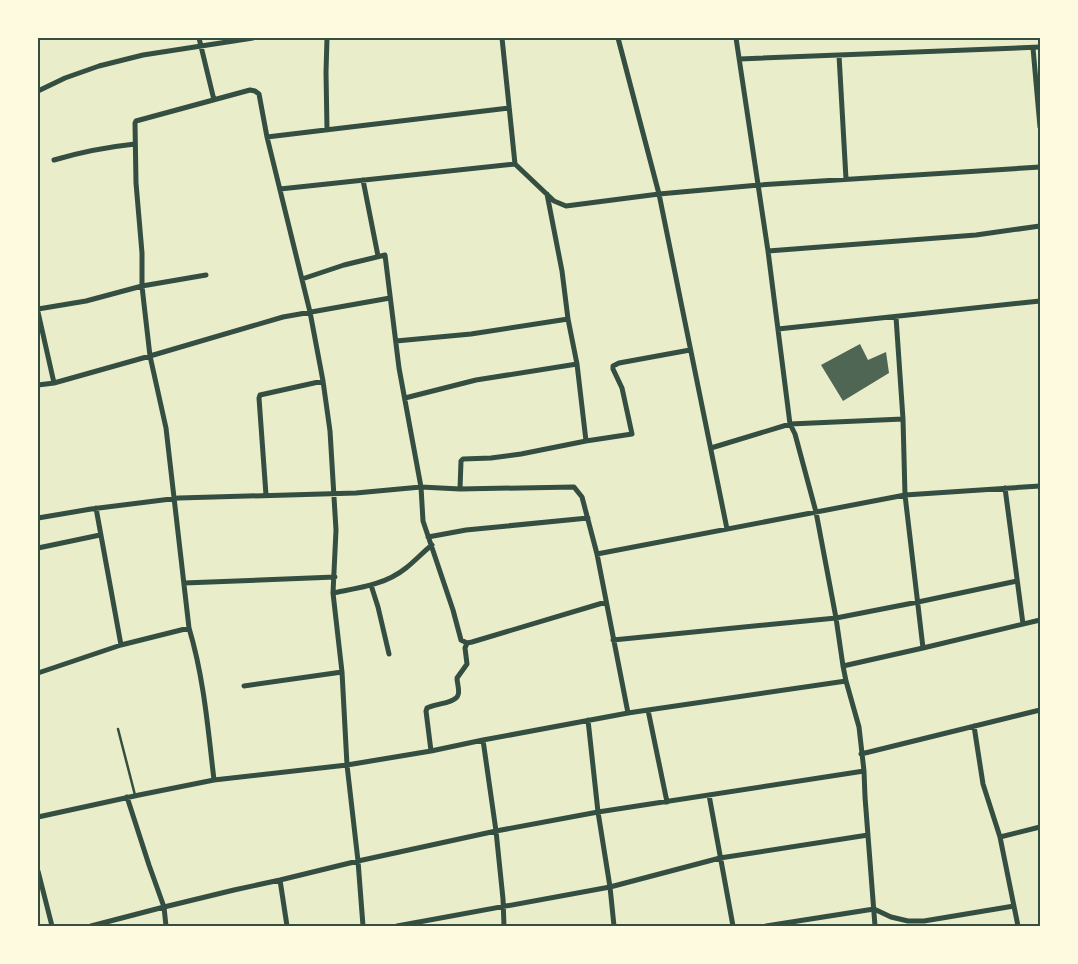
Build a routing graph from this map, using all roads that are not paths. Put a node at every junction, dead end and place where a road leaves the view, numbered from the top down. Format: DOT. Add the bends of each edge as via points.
graph roads {
  1 [pos="199,38"];
  2 [pos="253,38"];
  3 [pos="328,38"];
  4 [pos="502,38"];
  5 [pos="618,38"];
  6 [pos="736,38"];
  7 [pos="201,47"];
  8 [pos="1040,47"];
  9 [pos="1033,48"];
  10 [pos="839,55"];
  11 [pos="740,59"];
  12 [pos="38,91"];
  13 [pos="214,100"];
  14 [pos="509,108"];
  15 [pos="1040,127"];
  16 [pos="326,130"];
  17 [pos="267,137"];
  18 [pos="135,144"];
  19 [pos="54,160"];
  20 [pos="515,164"];
  21 [pos="1040,167"];
  22 [pos="846,179"];
  23 [pos="362,180"];
  24 [pos="758,185"];
  25 [pos="280,189"];
  26 [pos="547,194"];
  27 [pos="659,194"];
  28 [pos="1040,226"];
  29 [pos="768,251"];
  30 [pos="378,256"];
  31 [pos="206,275"];
  32 [pos="302,279"];
  33 [pos="142,286"];
  34 [pos="390,298"];
  35 [pos="1040,302"];
  36 [pos="38,310"];
  37 [pos="310,312"];
  38 [pos="896,317"];
  39 [pos="568,319"];
  40 [pos="778,329"];
  41 [pos="396,341"];
  42 [pos="690,350"];
  43 [pos="150,356"];
  44 [pos="577,364"];
  45 [pos="323,380"];
  46 [pos="54,382"];
  47 [pos="38,385"];
  48 [pos="405,398"];
  49 [pos="904,418"];
  50 [pos="790,424"];
  51 [pos="586,441"];
  52 [pos="711,448"];
  53 [pos="1040,486"];
  54 [pos="420,488"];
  55 [pos="1005,488"];
  56 [pos="460,489"];
  57 [pos="334,493"];
  58 [pos="266,495"];
  59 [pos="905,496"];
  60 [pos="174,499"];
  61 [pos="96,508"];
  62 [pos="816,512"];
  63 [pos="38,518"];
  64 [pos="588,518"];
  65 [pos="727,529"];
  66 [pos="100,535"];
  67 [pos="428,537"];
  68 [pos="432,545"];
  69 [pos="38,548"];
  70 [pos="597,554"];
  71 [pos="334,577"];
  72 [pos="1017,582"];
  73 [pos="184,583"];
  74 [pos="371,585"];
  75 [pos="333,592"];
  76 [pos="606,602"];
  77 [pos="918,602"];
  78 [pos="836,618"];
  79 [pos="1040,620"];
  80 [pos="1023,624"];
  81 [pos="189,628"];
  82 [pos="613,640"];
  83 [pos="467,643"];
  84 [pos="121,646"];
  85 [pos="923,648"];
  86 [pos="389,654"];
  87 [pos="843,666"];
  88 [pos="38,672"];
  89 [pos="342,672"];
  90 [pos="846,681"];
  91 [pos="244,686"];
  92 [pos="648,710"];
  93 [pos="1040,710"];
  94 [pos="628,712"];
  95 [pos="588,720"];
  96 [pos="974,726"];
  97 [pos="118,729"];
  98 [pos="483,740"];
  99 [pos="431,752"];
  100 [pos="862,754"];
  101 [pos="347,765"];
  102 [pos="864,771"];
  103 [pos="214,780"];
  104 [pos="709,795"];
  105 [pos="135,796"];
  106 [pos="127,797"];
  107 [pos="667,802"];
  108 [pos="598,812"];
  109 [pos="38,818"];
  110 [pos="1040,827"];
  111 [pos="496,831"];
  112 [pos="868,835"];
  113 [pos="1000,837"];
  114 [pos="720,858"];
  115 [pos="358,861"];
  116 [pos="38,871"];
  117 [pos="280,880"];
  118 [pos="610,887"];
  119 [pos="503,906"];
  120 [pos="1014,906"];
  121 [pos="164,907"];
  122 [pos="874,909"];
  123 [pos="52,926"];
  124 [pos="91,926"];
  125 [pos="166,926"];
  126 [pos="287,926"];
  127 [pos="363,926"];
  128 [pos="397,926"];
  129 [pos="504,926"];
  130 [pos="614,926"];
  131 [pos="733,926"];
  132 [pos="766,926"];
  133 [pos="875,926"];
  134 [pos="1018,926"];
  1 -- 7 [label="street"];
  2 -- 7 [label="street"];
  3 -- 16 [label="street"];
  4 -- 14 [label="street"];
  5 -- 27 [label="street"];
  6 -- 11 [label="street"];
  7 -- 12 [label="street" via="143,55 99,66"];
  7 -- 13 [label="street"];
  8 -- 9 [label="street"];
  9 -- 10 [label="street"];
  9 -- 15 [label="street"];
  10 -- 11 [label="street"];
  10 -- 22 [label="street"];
  11 -- 24 [label="street"];
  13 -- 17 [label="street" via="255,91 259,94"];
  13 -- 18 [label="street" via="136,121"];
  14 -- 16 [label="street"];
  14 -- 20 [label="street"];
  16 -- 17 [label="street"];
  17 -- 25 [label="street"];
  18 -- 19 [label="street"];
  18 -- 33 [label="street"];
  20 -- 23 [label="street"];
  20 -- 26 [label="street"];
  21 -- 22 [label="street"];
  22 -- 24 [label="street"];
  23 -- 25 [label="street"];
  23 -- 30 [label="street"];
  24 -- 27 [label="street"];
  24 -- 29 [label="street"];
  25 -- 32 [label="street"];
  26 -- 27 [label="street" via="566,206"];
  26 -- 39 [label="street"];
  27 -- 42 [label="street"];
  28 -- 29 [label="street" via="976,235"];
  29 -- 40 [label="street"];
  30 -- 32 [label="street"];
  30 -- 34 [label="street" via="385,254"];
  31 -- 33 [label="street"];
  32 -- 37 [label="street"];
  33 -- 36 [label="street"];
  33 -- 43 [label="street"];
  34 -- 37 [label="street"];
  34 -- 41 [label="street"];
  35 -- 38 [label="street"];
  36 -- 46 [label="street"];
  37 -- 43 [label="street"];
  37 -- 45 [label="street"];
  38 -- 40 [label="street"];
  38 -- 49 [label="street"];
  39 -- 41 [label="street" via="471,334"];
  39 -- 44 [label="street"];
  40 -- 50 [label="street"];
  41 -- 48 [label="street"];
  42 -- 51 [label="street" via="613,366 622,388 632,434"];
  42 -- 52 [label="street"];
  43 -- 46 [label="street"];
  43 -- 60 [label="street" via="166,428"];
  44 -- 48 [label="street" via="476,380"];
  44 -- 51 [label="street"];
  45 -- 57 [label="street"];
  45 -- 58 [label="street" via="260,395"];
  46 -- 47 [label="street"];
  48 -- 54 [label="street"];
  49 -- 50 [label="street"];
  49 -- 59 [label="street"];
  50 -- 52 [label="street"];
  50 -- 62 [label="street"];
  51 -- 56 [label="street" via="521,454 463,459"];
  52 -- 65 [label="street"];
  53 -- 55 [label="street"];
  54 -- 56 [label="street"];
  54 -- 57 [label="street"];
  54 -- 67 [label="street"];
  55 -- 59 [label="street"];
  55 -- 72 [label="street"];
  56 -- 64 [label="street" via="574,486 582,496"];
  57 -- 58 [label="street"];
  57 -- 71 [label="street"];
  58 -- 60 [label="street"];
  59 -- 62 [label="street"];
  59 -- 77 [label="street"];
  60 -- 61 [label="street"];
  60 -- 73 [label="street"];
  61 -- 63 [label="street"];
  61 -- 66 [label="street"];
  62 -- 65 [label="street"];
  62 -- 78 [label="street"];
  64 -- 67 [label="street"];
  64 -- 70 [label="street"];
  65 -- 70 [label="street"];
  66 -- 69 [label="street"];
  66 -- 84 [label="street"];
  67 -- 68 [label="street"];
  68 -- 74 [label="street" via="405,569"];
  68 -- 83 [label="street" via="461,640"];
  70 -- 76 [label="street"];
  71 -- 73 [label="street"];
  71 -- 75 [label="street"];
  72 -- 77 [label="street"];
  72 -- 80 [label="street"];
  73 -- 81 [label="street"];
  74 -- 75 [label="street"];
  74 -- 86 [label="street"];
  75 -- 89 [label="street"];
  76 -- 82 [label="street"];
  76 -- 83 [label="street"];
  77 -- 78 [label="street"];
  77 -- 85 [label="street"];
  78 -- 82 [label="street"];
  78 -- 87 [label="street"];
  79 -- 80 [label="street"];
  80 -- 85 [label="street"];
  81 -- 84 [label="street"];
  81 -- 103 [label="street" via="196,651"];
  82 -- 94 [label="street"];
  83 -- 99 [label="street" via="467,664 456,678 459,694 452,701 426,711"];
  84 -- 88 [label="street"];
  85 -- 87 [label="street"];
  87 -- 90 [label="street"];
  89 -- 91 [label="street"];
  89 -- 101 [label="street"];
  90 -- 92 [label="street"];
  90 -- 100 [label="street" via="859,727"];
  92 -- 94 [label="street"];
  92 -- 107 [label="street"];
  93 -- 96 [label="street"];
  94 -- 95 [label="street"];
  95 -- 98 [label="street"];
  95 -- 108 [label="street"];
  96 -- 100 [label="street"];
  96 -- 113 [label="street" via="983,784"];
  97 -- 105 [label="lane"];
  98 -- 99 [label="street"];
  98 -- 111 [label="street"];
  99 -- 101 [label="street"];
  100 -- 102 [label="street"];
  101 -- 103 [label="street"];
  101 -- 115 [label="street"];
  102 -- 104 [label="street"];
  102 -- 112 [label="street"];
  103 -- 105 [label="street"];
  104 -- 107 [label="street"];
  104 -- 114 [label="street"];
  105 -- 106 [label="street"];
  106 -- 109 [label="street"];
  106 -- 121 [label="street"];
  107 -- 108 [label="street"];
  108 -- 111 [label="street"];
  108 -- 118 [label="street"];
  110 -- 113 [label="street"];
  111 -- 115 [label="street"];
  111 -- 119 [label="street"];
  112 -- 114 [label="street"];
  112 -- 122 [label="street"];
  113 -- 120 [label="street"];
  114 -- 118 [label="street"];
  114 -- 131 [label="street"];
  115 -- 117 [label="street"];
  115 -- 127 [label="street"];
  116 -- 123 [label="street"];
  117 -- 121 [label="street"];
  117 -- 126 [label="street"];
  118 -- 119 [label="street"];
  118 -- 130 [label="street"];
  119 -- 128 [label="street"];
  119 -- 129 [label="street"];
  120 -- 122 [label="street" via="924,921 891,917"];
  120 -- 134 [label="street"];
  121 -- 124 [label="street"];
  121 -- 125 [label="street"];
  122 -- 132 [label="street"];
  122 -- 133 [label="street"];
}
